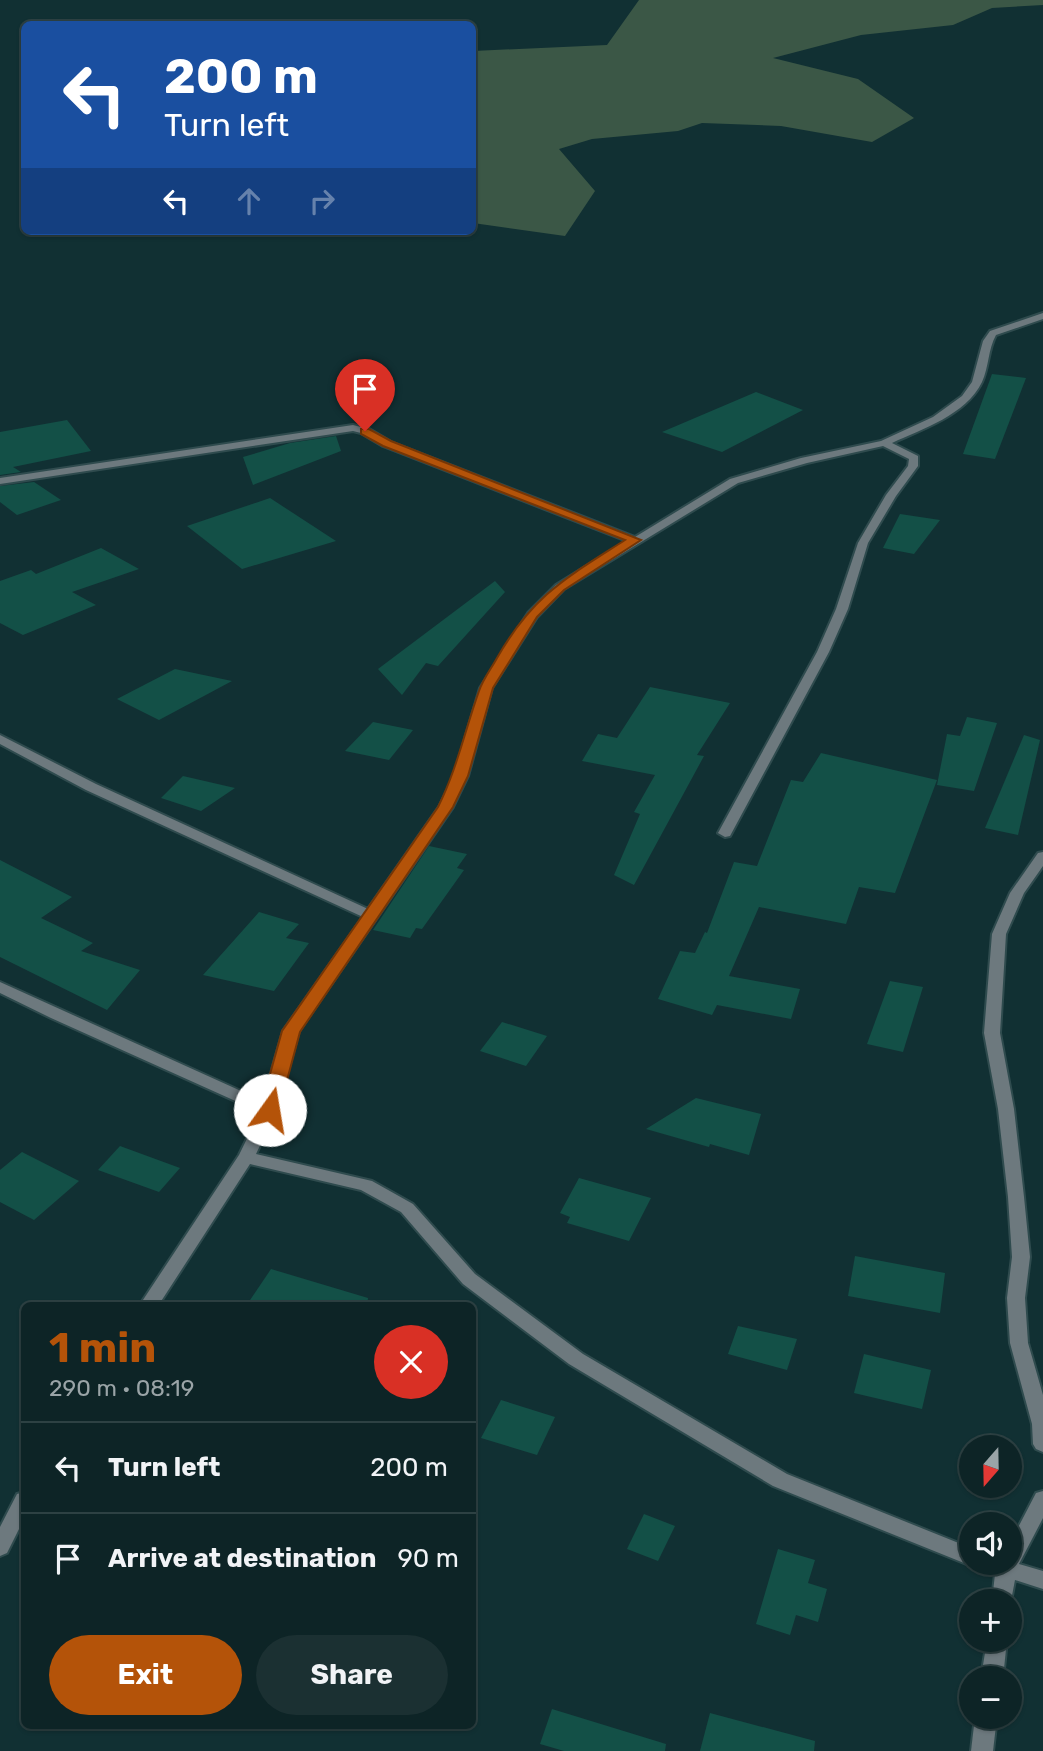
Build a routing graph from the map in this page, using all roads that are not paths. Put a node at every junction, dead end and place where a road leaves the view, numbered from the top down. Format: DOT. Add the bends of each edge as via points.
graph roads {
  1 [pos="1043,316"];
  2 [pos="884,443"];
  3 [pos="0,481"];
  4 [pos="634,540"];
  5 [pos="0,739"];
  6 [pos="725,833"];
  7 [pos="1043,856"];
  8 [pos="372,916"];
  9 [pos="0,987"];
  10 [pos="270,1110"];
  11 [pos="246,1157"];
  12 [pos="151,1302"];
  13 [pos="1043,1444"];
  14 [pos="1043,1499"];
  15 [pos="21,1506"];
  16 [pos="1022,1529"];
  17 [pos="0,1548"];
  18 [pos="959,1552"];
  19 [pos="1022,1574"];
  20 [pos="1043,1580"];
  21 [pos="985,1729"];
  22 [pos="982,1751"];
  1 -- 2 [label="street" via="993,333 977,382 965,398 936,419"];
  2 -- 4 [label="street" via="734,481"];
  2 -- 6 [label="street" via="914,458 913,466 863,543 823,652"];
  3 -- 4 [label="street" via="354,428"];
  4 -- 8 [label="street" via="560,587 532,615 486,688 461,776 446,807"];
  5 -- 8 [label="street" via="91,787"];
  7 -- 13 [label="street" via="1017,893 999,934 992,1033 1018,1221 1019,1343 1042,1424"];
  8 -- 10 [label="street" via="291,1031"];
  9 -- 10 [label="street"];
  10 -- 11 [label="street"];
  11 -- 12 [label="street"];
  11 -- 18 [label="street" via="366,1185 407,1208 469,1279 576,1359 780,1480"];
  14 -- 16 [label="street"];
  15 -- 17 [label="street"];
  19 -- 20 [label="street"];
  21 -- 22 [label="street"];
}
